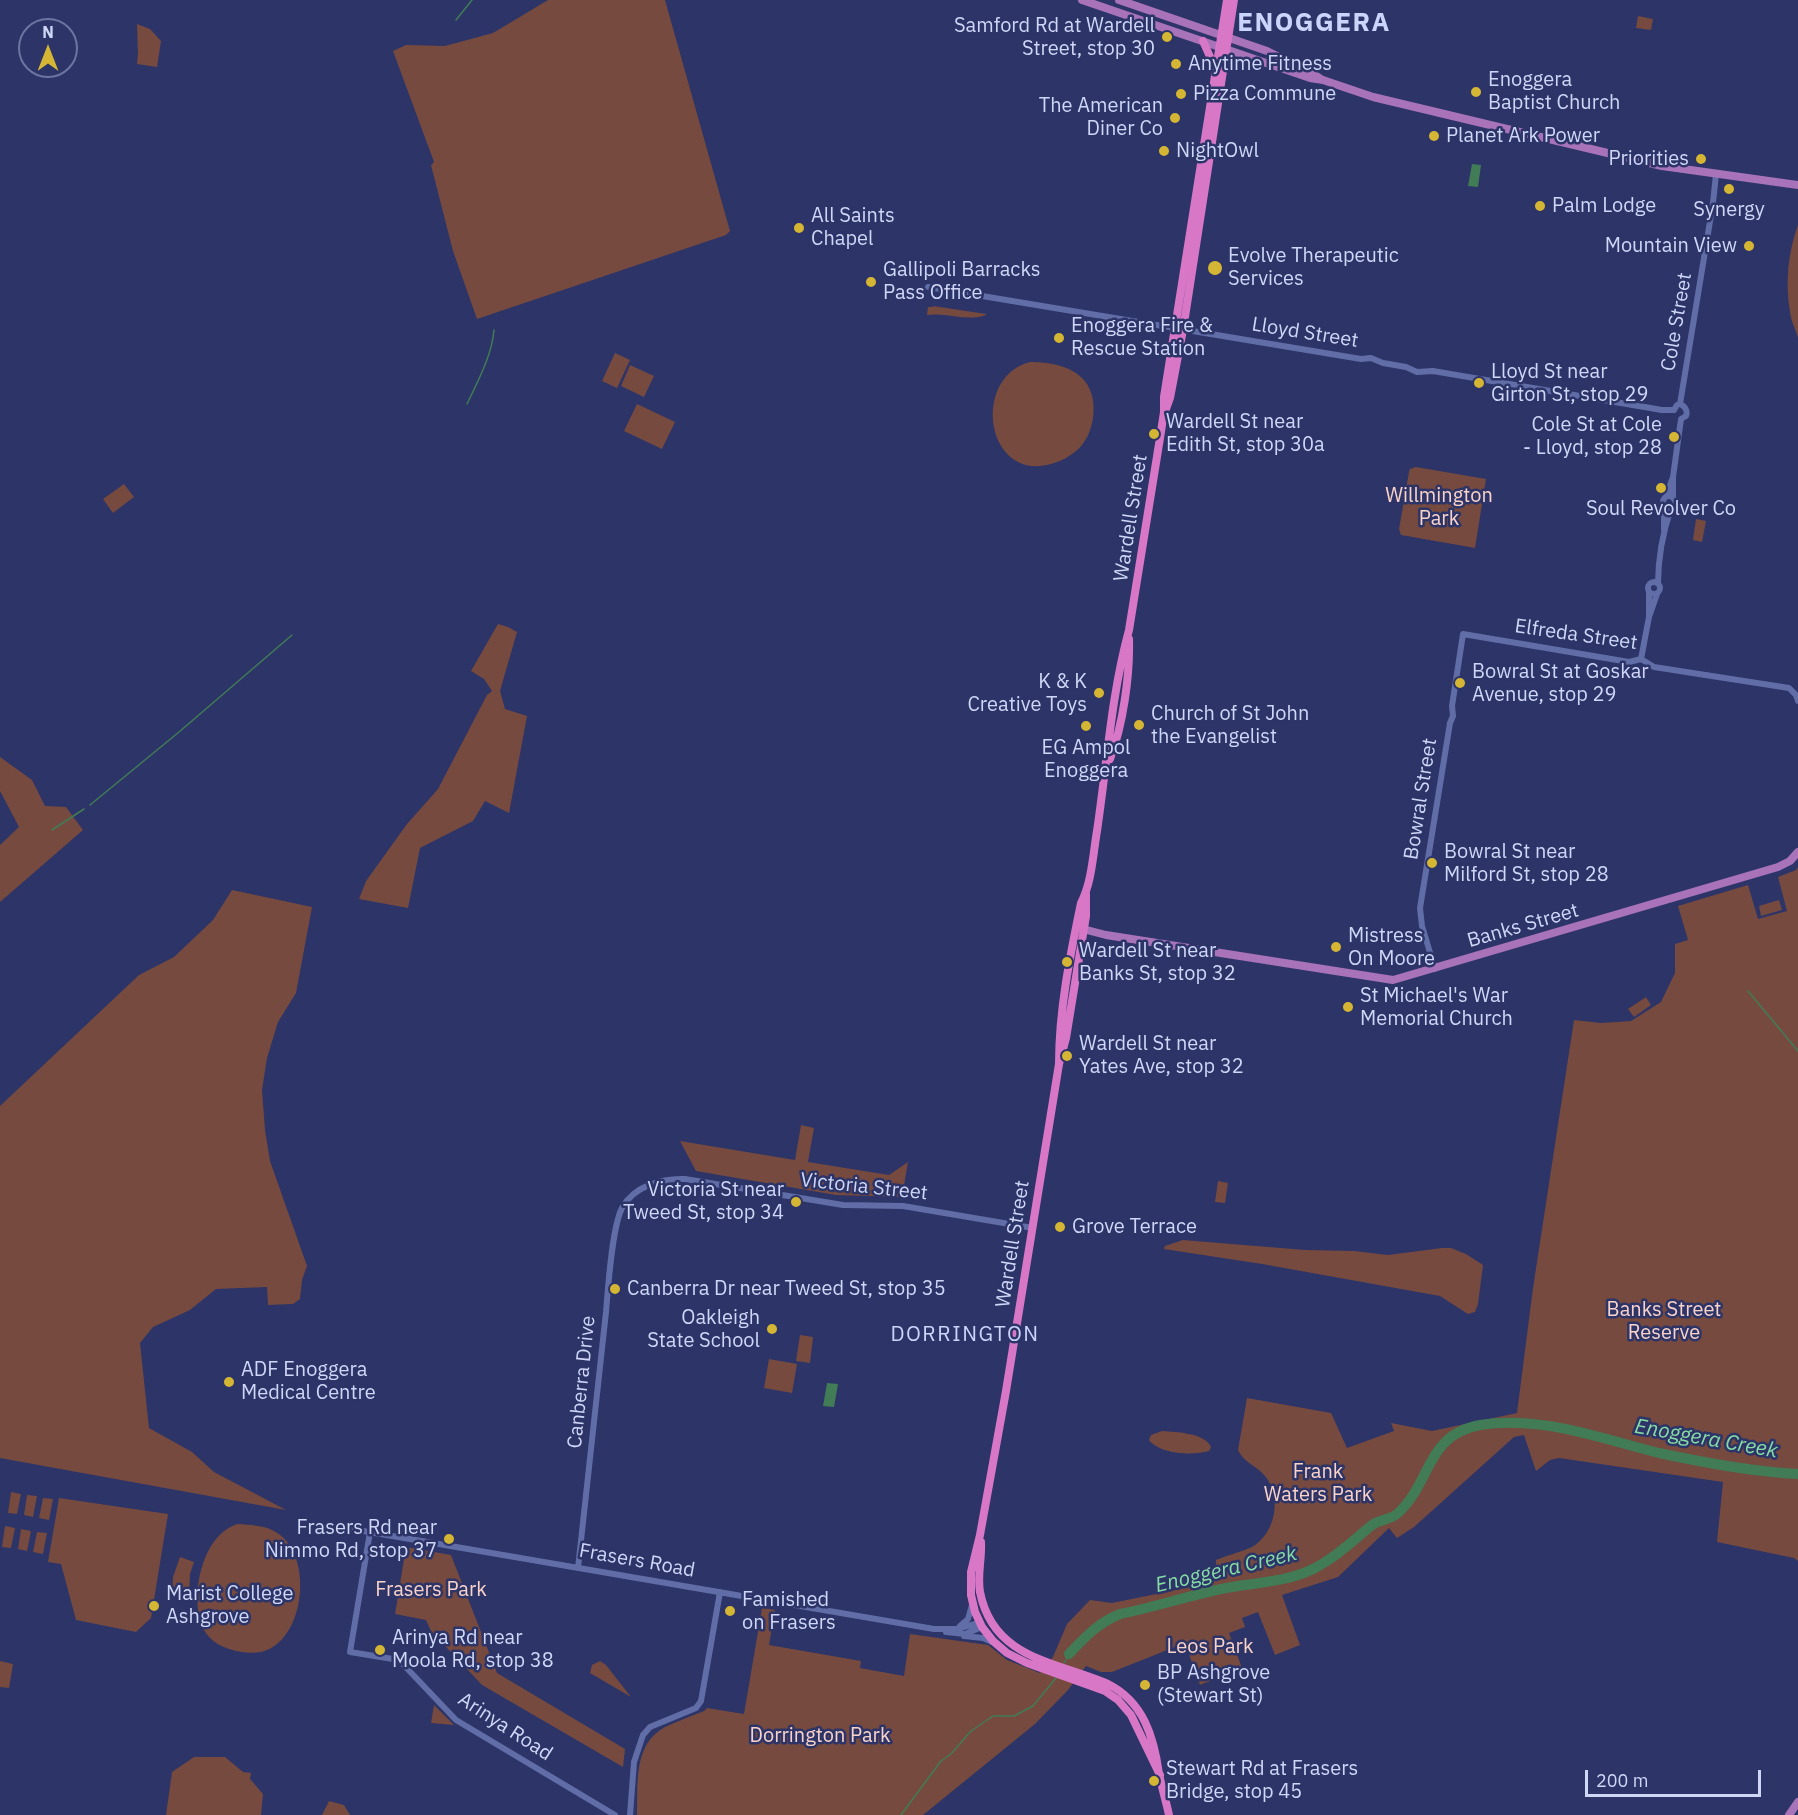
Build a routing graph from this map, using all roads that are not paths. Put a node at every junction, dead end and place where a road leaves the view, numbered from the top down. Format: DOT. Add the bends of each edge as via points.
graph roads {
  1 [pos="1082,0"];
  2 [pos="1119,0"];
  3 [pos="1227,0"];
  4 [pos="1234,0"];
  5 [pos="1225,36"];
  6 [pos="1203,41"];
  7 [pos="1223,48"];
  8 [pos="1215,69"];
  9 [pos="1323,80"];
  10 [pos="1716,174"];
  11 [pos="1798,185"];
  12 [pos="928,287"];
  13 [pos="1179,329"];
  14 [pos="1680,404"];
  15 [pos="1674,410"];
  16 [pos="1681,419"];
  17 [pos="1669,497"];
  18 [pos="1664,506"];
  19 [pos="1671,508"];
  20 [pos="1664,531"];
  21 [pos="1654,584"];
  22 [pos="1653,593"];
  23 [pos="1463,634"];
  24 [pos="1641,659"];
  25 [pos="1798,701"];
  26 [pos="1798,852"];
  27 [pos="1079,931"];
  28 [pos="1435,969"];
  29 [pos="626,1202"];
  30 [pos="1033,1228"];
  31 [pos="334,1526"];
  32 [pos="370,1532"];
  33 [pos="980,1535"];
  34 [pos="578,1568"];
  35 [pos="720,1592"];
  36 [pos="972,1602"];
  37 [pos="990,1620"];
  38 [pos="980,1625"];
  39 [pos="933,1629"];
  40 [pos="948,1629"];
  41 [pos="956,1634"];
  42 [pos="998,1646"];
  43 [pos="1038,1663"];
  44 [pos="1798,1802"];
  45 [pos="615,1815"];
  46 [pos="630,1815"];
  47 [pos="1169,1815"];
  48 [pos="1789,1815"];
  1 -- 6 [label="main road"];
  2 -- 5 [label="main road"];
  3 -- 5 [label="highway, Wardell Street"];
  4 -- 5 [label="highway, Wardell Street"];
  5 -- 7 [label="highway, Wardell Street"];
  5 -- 9 [label="main road" via="1278,56"];
  6 -- 7 [label="main road"];
  6 -- 8 [label="highway"];
  7 -- 8 [label="highway, Wardell Street"];
  7 -- 9 [label="main road"];
  7 -- 13 [label="highway, Wardell Street"];
  8 -- 13 [label="highway, Wardell Street"];
  9 -- 10 [label="main road" via="1373,97 1672,168"];
  10 -- 11 [label="main road"];
  10 -- 14 [label="street, Cole Street"];
  12 -- 13 [label="street, Lloyd Street"];
  13 -- 15 [label="street, Lloyd Street" via="1371,358 1417,372 1433,371"];
  13 -- 27 [label="highway, Wardell Street" via="1164,397 1129,630 1130,655 1122,711 1107,766 1087,904"];
  14 -- 15 [label="street"];
  14 -- 16 [label="street, Cole Street" via="1687,413"];
  15 -- 16 [label="street"];
  16 -- 17 [label="street, Cole Street"];
  17 -- 18 [label="street"];
  17 -- 19 [label="street" via="1675,503"];
  18 -- 19 [label="street"];
  18 -- 20 [label="street"];
  19 -- 20 [label="street"];
  20 -- 21 [label="street"];
  21 -- 22 [label="street" via="1648,586"];
  21 -- 22 [label="street" via="1660,589"];
  22 -- 24 [label="street"];
  23 -- 24 [label="street, Elfreda Street" via="1629,662"];
  23 -- 28 [label="street, Bowral Street" via="1420,908"];
  24 -- 25 [label="street, Elfreda Street" via="1654,667 1789,688"];
  26 -- 28 [label="main road, Banks Street" via="1778,867"];
  27 -- 28 [label="main road, Banks Street" via="1383,980"];
  27 -- 30 [label="highway, Wardell Street" via="1063,1001 1059,1064"];
  29 -- 30 [label="street, Victoria Street" via="648,1186 686,1179 843,1205 903,1206"];
  29 -- 34 [label="street, Canberra Drive" via="619,1215 612,1256"];
  30 -- 33 [label="highway, Wardell Street"];
  31 -- 32 [label="street, Frasers Road"];
  32 -- 34 [label="street, Frasers Road"];
  32 -- 45 [label="street, Arinya Road" via="350,1652 402,1662 455,1719"];
  33 -- 36 [label="highway, Wardell Street" via="970,1577"];
  33 -- 37 [label="highway, Wardell Street" via="980,1591"];
  34 -- 35 [label="street, Frasers Road"];
  35 -- 39 [label="street, Frasers Road"];
  35 -- 46 [label="street" via="701,1701 696,1708 650,1727 643,1736 634,1762"];
  36 -- 38 [label="highway, Wardell Street"];
  36 -- 40 [label="street" via="965,1623"];
  37 -- 38 [label="highway"];
  37 -- 43 [label="highway" via="1014,1647"];
  38 -- 40 [label="street, Frasers Road"];
  38 -- 41 [label="street, Frasers Road" via="968,1633"];
  38 -- 42 [label="highway"];
  39 -- 40 [label="street, Frasers Road"];
  39 -- 41 [label="street, Frasers Road"];
  41 -- 42 [label="street"];
  42 -- 43 [label="highway" via="1015,1658"];
  43 -- 47 [label="highway" via="1081,1678 1112,1695 1140,1719"];
  44 -- 48 [label="main road"];
}
